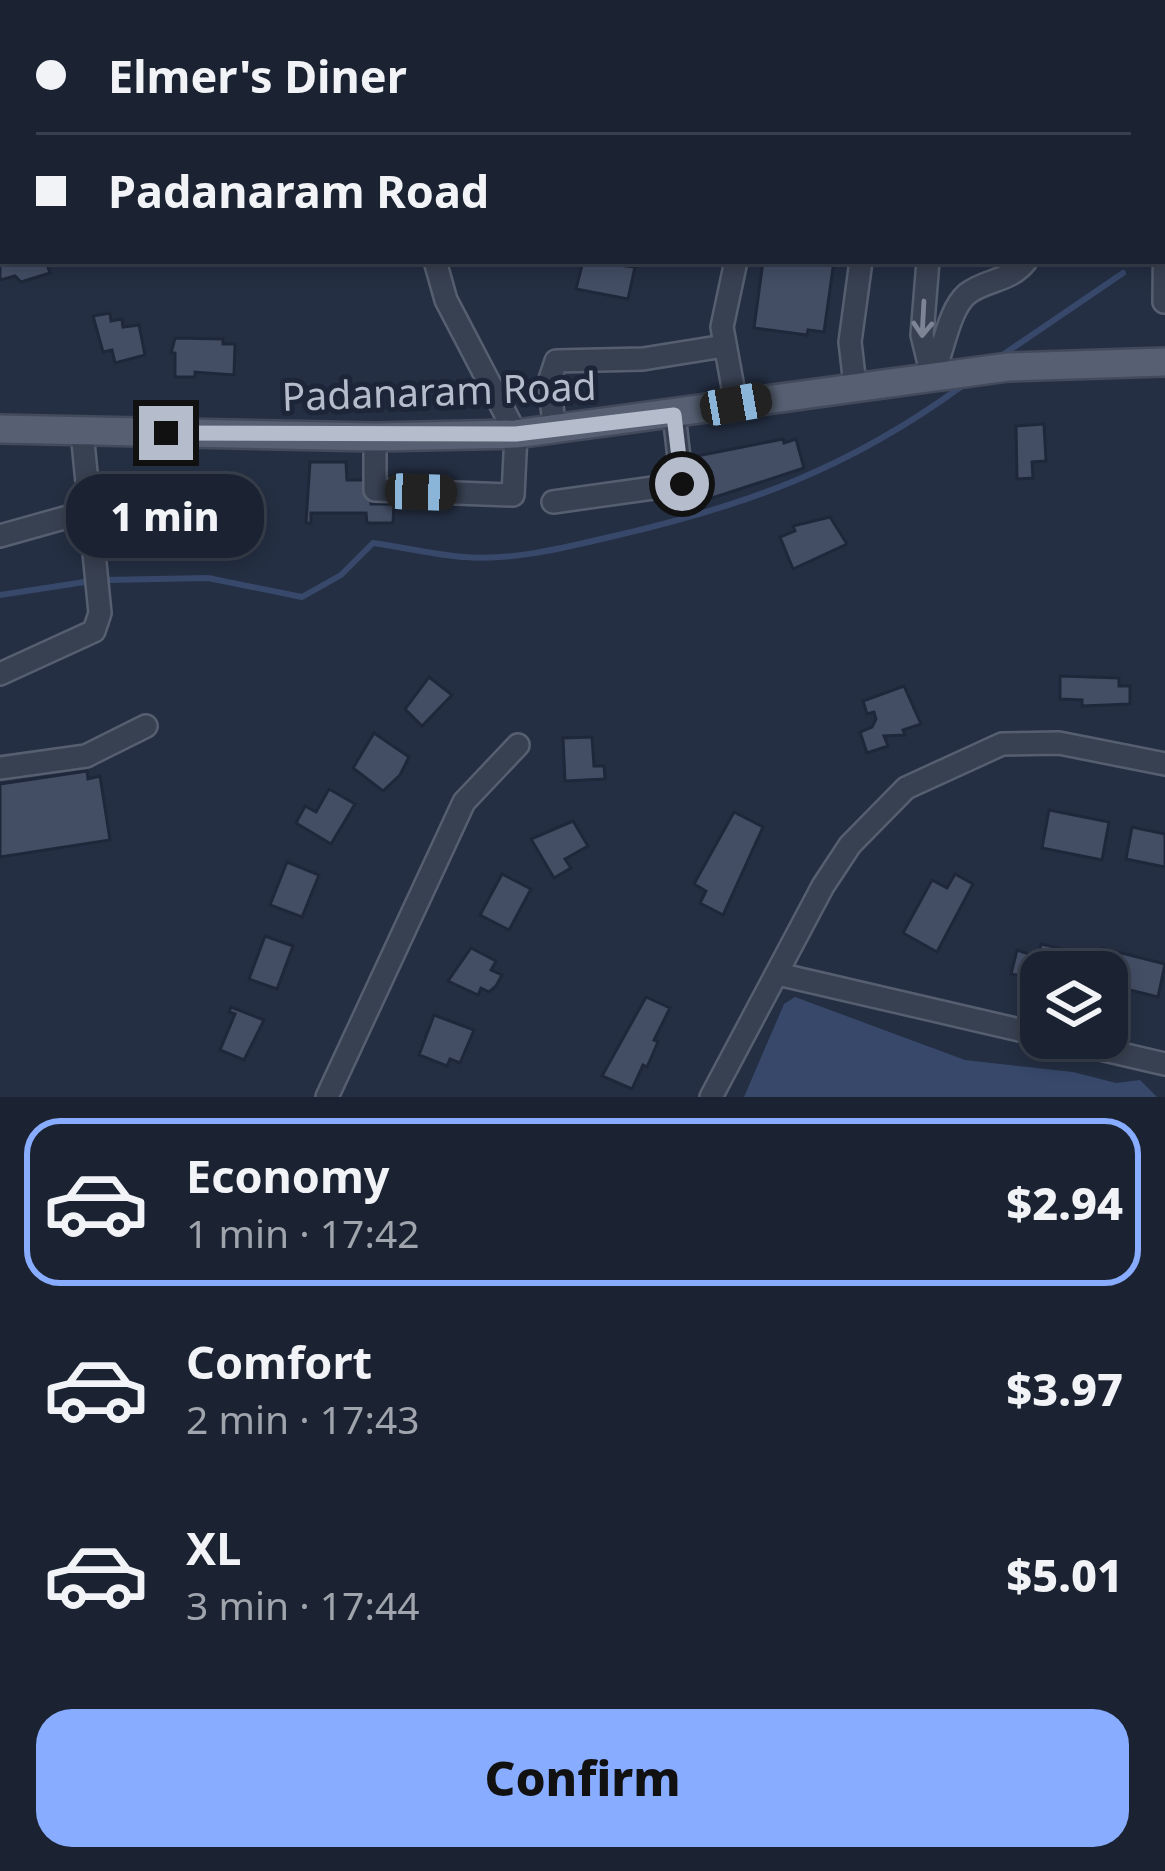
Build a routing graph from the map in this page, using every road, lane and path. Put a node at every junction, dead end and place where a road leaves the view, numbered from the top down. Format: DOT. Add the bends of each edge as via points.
graph roads {
  1 [pos="436,264"];
  2 [pos="735,264"];
  3 [pos="861,264"];
  4 [pos="928,264"];
  5 [pos="1023,264"];
  6 [pos="1164,264"];
  7 [pos="1164,302"];
  8 [pos="724,346"];
  9 [pos="1165,362"];
  10 [pos="942,375"];
  11 [pos="854,385"];
  12 [pos="736,404"];
  13 [pos="674,415"];
  14 [pos="0,429"];
  15 [pos="555,431"];
  16 [pos="82,432"];
  17 [pos="516,434"];
  18 [pos="375,437"];
  19 [pos="553,502"];
  20 [pos="89,511"];
  21 [pos="0,536"];
  22 [pos="0,674"];
  23 [pos="146,725"];
  24 [pos="518,746"];
  25 [pos="1165,764"];
  26 [pos="0,769"];
  27 [pos="778,974"];
  28 [pos="1020,1030"];
  29 [pos="1128,1055"];
  30 [pos="1165,1064"];
  31 [pos="327,1097"];
  32 [pos="711,1097"];
  1 -- 17 [label="street" via="446,300"];
  2 -- 8 [label="street"];
  3 -- 11 [label="street" via="850,341"];
  4 -- 10 [label="street, one-way" via="922,335"];
  5 -- 10 [label="street" via="957,307"];
  6 -- 7 [label="street"];
  8 -- 12 [label="street"];
  8 -- 15 [label="street" via="556,361 549,382"];
  9 -- 10 [label="main road, Padanaram Road"];
  10 -- 11 [label="main road, Padanaram Road"];
  11 -- 12 [label="main road, Padanaram Road"];
  12 -- 13 [label="main road, Padanaram Road"];
  13 -- 15 [label="main road, Padanaram Road"];
  13 -- 19 [label="street" via="682,484"];
  14 -- 16 [label="main road, Padanaram Road"];
  15 -- 17 [label="main road, Padanaram Road"];
  16 -- 18 [label="main road, Padanaram Road"];
  16 -- 20 [label="street"];
  17 -- 18 [label="main road, Padanaram Road"];
  17 -- 18 [label="street" via="513,495 375,490"];
  20 -- 21 [label="street"];
  20 -- 22 [label="street" via="100,613 88,638"];
  23 -- 26 [label="street" via="86,756"];
  24 -- 31 [label="street" via="464,802"];
  25 -- 27 [label="street" via="1059,743 1002,744 906,788 850,845"];
  27 -- 28 [label="street"];
  27 -- 32 [label="street"];
  29 -- 30 [label="street"];
}
